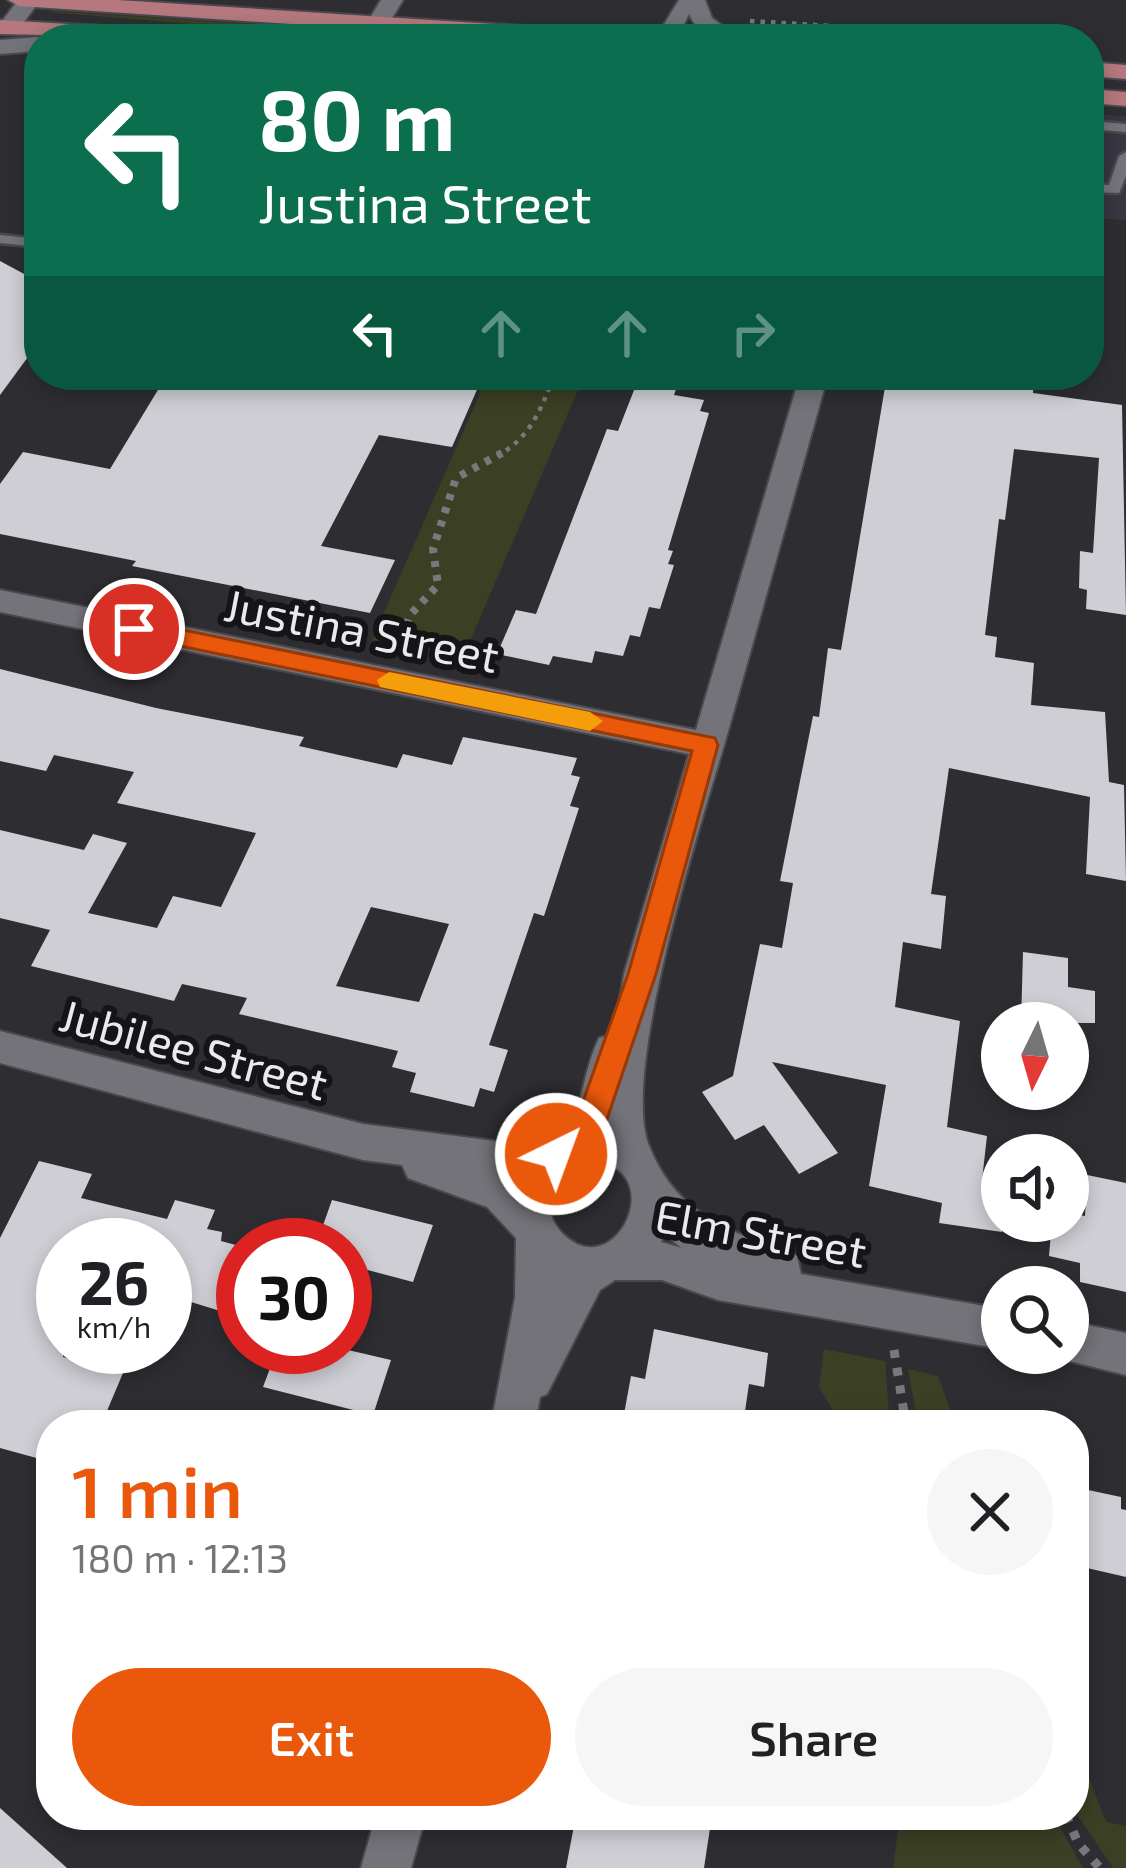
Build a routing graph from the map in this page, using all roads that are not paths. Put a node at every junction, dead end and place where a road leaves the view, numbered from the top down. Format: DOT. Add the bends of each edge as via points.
graph roads {
  1 [pos="19,0"];
  2 [pos="28,0"];
  3 [pos="392,0"];
  4 [pos="693,0"];
  5 [pos="378,23"];
  6 [pos="393,24"];
  7 [pos="673,24"];
  8 [pos="3,34"];
  9 [pos="1126,156"];
  10 [pos="1122,184"];
  11 [pos="810,390"];
  12 [pos="0,602"];
  13 [pos="706,745"];
  14 [pos="642,974"];
  15 [pos="0,1047"];
  16 [pos="363,1142"];
  17 [pos="563,1152"];
  18 [pos="644,1177"];
  19 [pos="534,1230"];
  20 [pos="606,1261"];
  21 [pos="894,1307"];
  22 [pos="981,1325"];
  23 [pos="1089,1346"];
  24 [pos="1126,1354"];
  25 [pos="517,1410"];
  26 [pos="518,1410"];
  27 [pos="397,1830"];
  28 [pos="386,1868"];
  1 -- 2 [label="main road"];
  2 -- 5 [label="main road"];
  2 -- 8 [label="street"];
  3 -- 5 [label="street"];
  4 -- 7 [label="street"];
  5 -- 6 [label="main road"];
  9 -- 10 [label="lane"];
  11 -- 13 [label="street"];
  12 -- 13 [label="street, Justina Street"];
  13 -- 14 [label="street"];
  14 -- 17 [label="street" via="588,1131"];
  14 -- 18 [label="street" via="623,1097 624,1128"];
  15 -- 16 [label="street, Jubilee Street"];
  16 -- 17 [label="street, Jubilee Street" via="518,1162"];
  16 -- 19 [label="street, Jubilee Street" via="493,1190"];
  17 -- 18 [label="street" via="610,1148"];
  17 -- 19 [label="street" via="530,1185"];
  18 -- 20 [label="street" via="653,1221 643,1240"];
  18 -- 21 [label="street, Elm Street" via="675,1220 725,1254"];
  19 -- 20 [label="street" via="562,1257"];
  19 -- 25 [label="street" via="537,1290"];
  20 -- 21 [label="street, Elm Street" via="662,1261 718,1280"];
  20 -- 26 [label="street" via="585,1276"];
  21 -- 22 [label="street, Elm Street"];
  23 -- 24 [label="street"];
  27 -- 28 [label="street"];
}
